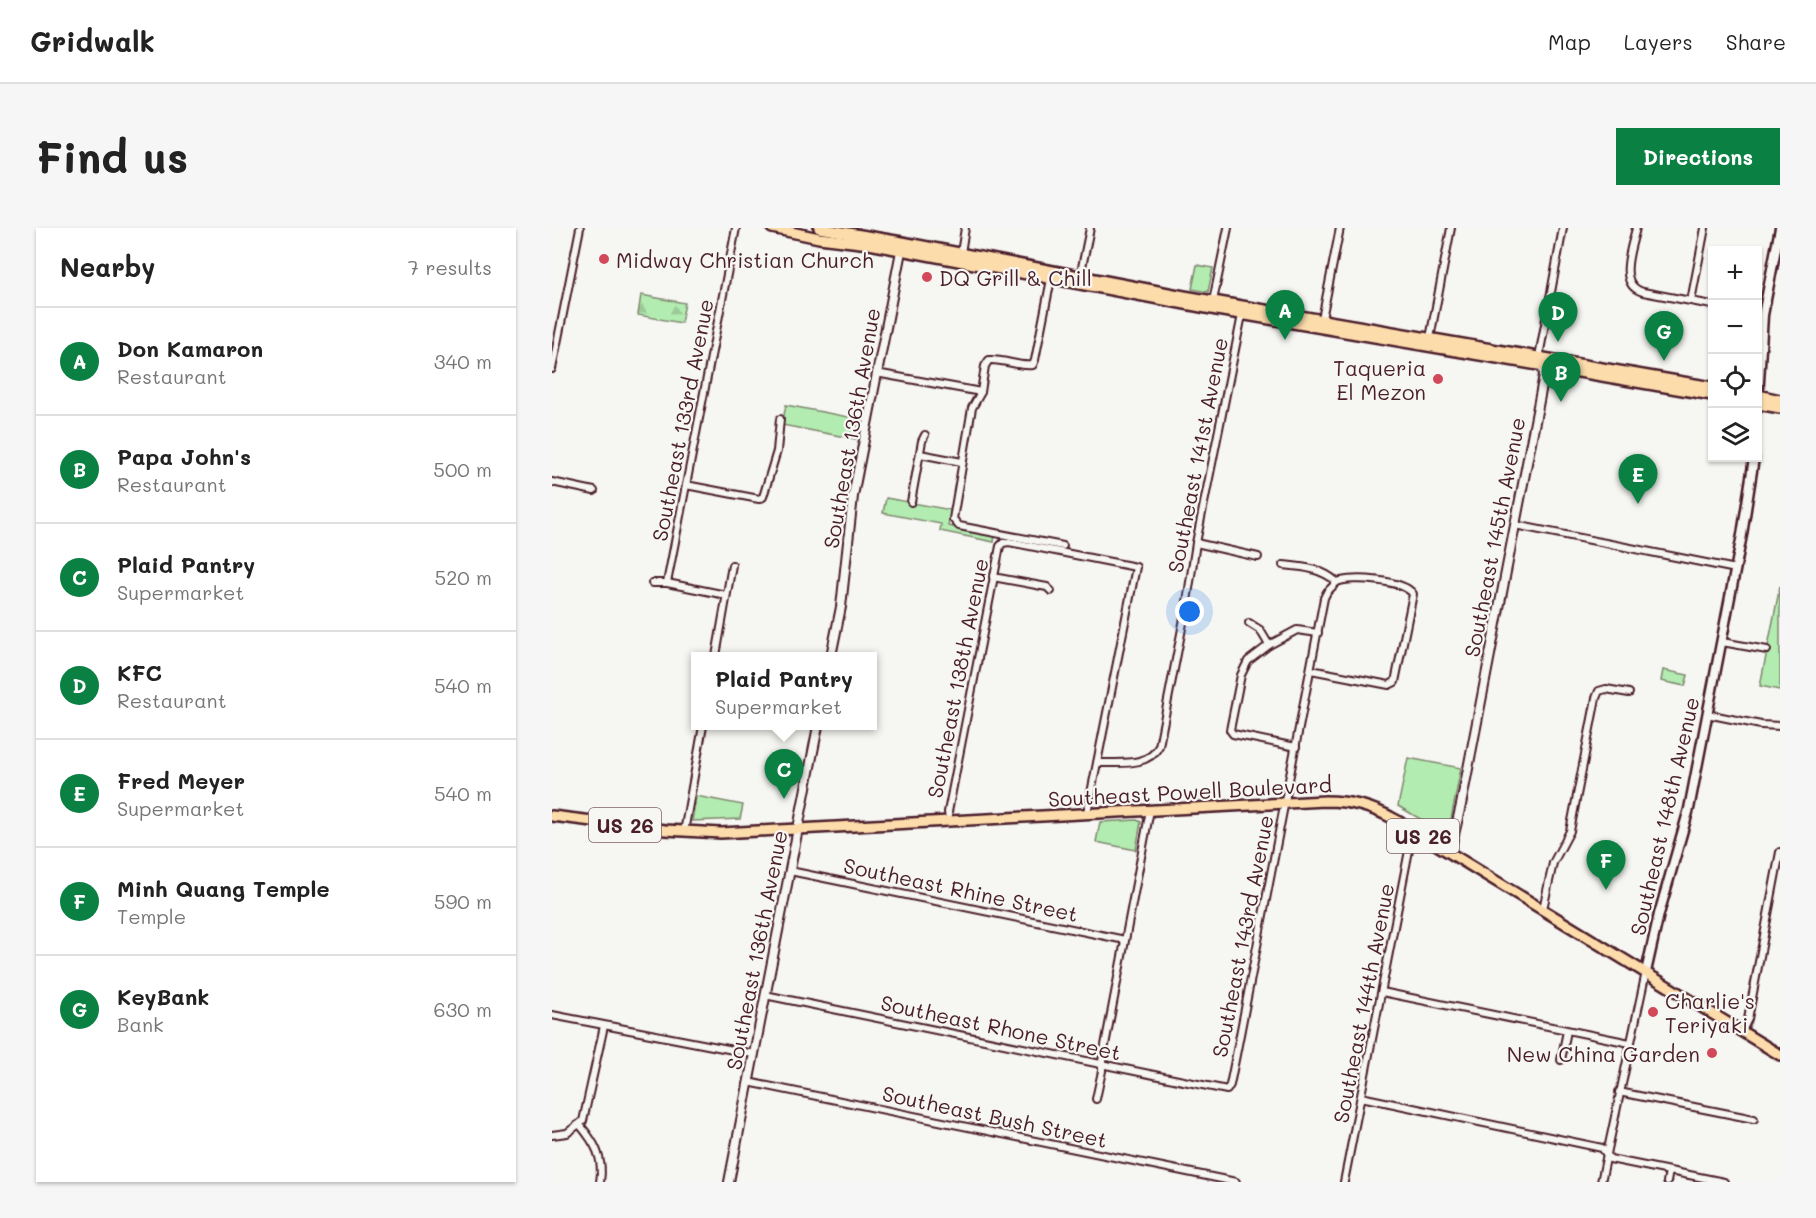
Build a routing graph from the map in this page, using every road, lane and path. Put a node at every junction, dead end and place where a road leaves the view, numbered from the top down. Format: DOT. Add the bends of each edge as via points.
graph roads {
  1 [pos="580,228"];
  2 [pos="736,228"];
  3 [pos="772,228"];
  4 [pos="965,228"];
  5 [pos="1090,228"];
  6 [pos="1228,228"];
  7 [pos="1340,228"];
  8 [pos="1451,228"];
  9 [pos="1563,228"];
  10 [pos="1636,228"];
  11 [pos="1705,228"];
  12 [pos="1780,228"];
  13 [pos="833,229"];
  14 [pos="819,233"];
  15 [pos="902,246"];
  16 [pos="961,253"];
  17 [pos="1051,279"];
  18 [pos="1079,280"];
  19 [pos="1213,301"];
  20 [pos="1690,301"];
  21 [pos="1185,304"];
  22 [pos="1708,304"];
  23 [pos="1762,306"];
  24 [pos="1244,310"];
  25 [pos="1322,319"];
  26 [pos="1430,338"];
  27 [pos="1402,342"];
  28 [pos="1542,361"];
  29 [pos="552,369"];
  30 [pos="876,373"];
  31 [pos="1708,386"];
  32 [pos="981,392"];
  33 [pos="1708,394"];
  34 [pos="1762,397"];
  35 [pos="1780,400"];
  36 [pos="1762,405"];
  37 [pos="1780,408"];
  38 [pos="780,419"];
  39 [pos="925,435"];
  40 [pos="920,454"];
  41 [pos="962,462"];
  42 [pos="1754,462"];
  43 [pos="552,482"];
  44 [pos="686,485"];
  45 [pos="594,491"];
  46 [pos="910,502"];
  47 [pos="1515,525"];
  48 [pos="1196,543"];
  49 [pos="1063,546"];
  50 [pos="1258,556"];
  51 [pos="732,565"];
  52 [pos="1283,565"];
  53 [pos="1736,569"];
  54 [pos="993,577"];
  55 [pos="1337,582"];
  56 [pos="652,583"];
  57 [pos="667,583"];
  58 [pos="1051,591"];
  59 [pos="726,596"];
  60 [pos="1249,623"];
  61 [pos="1318,633"];
  62 [pos="1722,642"];
  63 [pos="1269,645"];
  64 [pos="1767,650"];
  65 [pos="717,652"];
  66 [pos="832,652"];
  67 [pos="1311,670"];
  68 [pos="1629,693"];
  69 [pos="1707,714"];
  70 [pos="1780,726"];
  71 [pos="702,730"];
  72 [pos="817,730"];
  73 [pos="1296,747"];
  74 [pos="1097,763"];
  75 [pos="1286,803"];
  76 [pos="1150,810"];
  77 [pos="1087,813"];
  78 [pos="552,816"];
  79 [pos="949,820"];
  80 [pos="798,826"];
  81 [pos="1413,830"];
  82 [pos="684,832"];
  83 [pos="1450,852"];
  84 [pos="1780,852"];
  85 [pos="790,871"];
  86 [pos="1543,909"];
  87 [pos="1125,940"];
  88 [pos="1646,972"];
  89 [pos="1382,992"];
  90 [pos="765,995"];
  91 [pos="552,1015"];
  92 [pos="604,1026"];
  93 [pos="1567,1030"];
  94 [pos="1742,1031"];
  95 [pos="1630,1043"];
  96 [pos="754,1054"];
  97 [pos="1780,1055"];
  98 [pos="1561,1060"];
  99 [pos="1102,1065"];
  100 [pos="748,1082"];
  101 [pos="1228,1088"];
  102 [pos="1619,1092"];
  103 [pos="1361,1097"];
  104 [pos="1096,1099"];
  105 [pos="1754,1119"];
  106 [pos="580,1125"];
  107 [pos="552,1135"];
  108 [pos="1607,1154"];
  109 [pos="1669,1171"];
  110 [pos="600,1182"];
  111 [pos="729,1182"];
  112 [pos="1236,1182"];
  113 [pos="1344,1182"];
  114 [pos="1601,1182"];
  115 [pos="1667,1182"];
  116 [pos="1724,1182"];
  1 -- 29 [label="street"];
  2 -- 44 [label="street, Southeast 133rd Avenue"];
  3 -- 14 [label="main road"];
  4 -- 16 [label="street"];
  5 -- 18 [label="street"];
  6 -- 19 [label="street"];
  7 -- 25 [label="street"];
  8 -- 26 [label="street"];
  9 -- 28 [label="street, Southeast 145th Avenue" via="1540,351"];
  10 -- 20 [label="street" via="1628,279 1637,291"];
  11 -- 20 [label="street"];
  12 -- 23 [label="main road"];
  13 -- 14 [label="main road"];
  13 -- 15 [label="main road"];
  14 -- 15 [label="main road" via="869,244"];
  15 -- 16 [label="main road"];
  15 -- 17 [label="main road"];
  15 -- 30 [label="street, Southeast 136th Avenue"];
  16 -- 18 [label="main road"];
  17 -- 18 [label="main road"];
  17 -- 32 [label="street" via="1033,365 989,360"];
  18 -- 19 [label="main road"];
  18 -- 21 [label="main road"];
  19 -- 21 [label="main road" via="1211,305"];
  19 -- 24 [label="main road"];
  20 -- 22 [label="street"];
  21 -- 24 [label="main road"];
  24 -- 25 [label="main road"];
  24 -- 27 [label="main road"];
  24 -- 48 [label="street, Southeast 141st Avenue"];
  25 -- 26 [label="main road"];
  26 -- 27 [label="main road"];
  26 -- 28 [label="main road"];
  27 -- 28 [label="main road"];
  28 -- 31 [label="main road"];
  28 -- 33 [label="main road"];
  28 -- 47 [label="street, Southeast 145th Avenue" via="1544,375"];
  30 -- 32 [label="street"];
  30 -- 66 [label="street, Southeast 136th Avenue" via="851,504 841,607"];
  32 -- 41 [label="street" via="972,408"];
  34 -- 35 [label="main road"];
  36 -- 37 [label="main road"];
  38 -- 44 [label="street" via="777,451 765,494 759,499"];
  39 -- 40 [label="street"];
  40 -- 41 [label="street"];
  40 -- 46 [label="street"];
  41 -- 49 [label="street" via="955,523"];
  42 -- 53 [label="main road, Southeast 148th Avenue"];
  43 -- 45 [label="street"];
  44 -- 57 [label="street, Southeast 133rd Avenue"];
  47 -- 53 [label="street"];
  47 -- 83 [label="street, Southeast 145th Avenue"];
  48 -- 50 [label="street"];
  48 -- 74 [label="street, Southeast 141st Avenue" via="1159,746 1142,761"];
  51 -- 59 [label="street"];
  52 -- 55 [label="street" via="1318,570"];
  53 -- 62 [label="main road, Southeast 148th Avenue"];
  54 -- 58 [label="street"];
  54 -- 74 [label="street, Southeast 138th Avenue" via="1000,546 1009,542 1136,567"];
  54 -- 79 [label="street, Southeast 138th Avenue"];
  55 -- 61 [label="street, Southeast 143rd Avenue" via="1324,598"];
  55 -- 67 [label="street" via="1351,578 1400,585 1413,594 1398,677 1389,685"];
  56 -- 57 [label="street"];
  57 -- 59 [label="street"];
  59 -- 65 [label="street"];
  60 -- 63 [label="street" via="1260,630"];
  61 -- 63 [label="street" via="1297,630"];
  61 -- 67 [label="street, Southeast 143rd Avenue"];
  62 -- 64 [label="street"];
  62 -- 69 [label="main road, Southeast 148th Avenue"];
  63 -- 73 [label="street" via="1243,668 1230,730 1233,734"];
  67 -- 73 [label="street, Southeast 143rd Avenue"];
  68 -- 86 [label="street" via="1606,689 1599,691 1596,698 1570,831 1553,863"];
  69 -- 70 [label="street"];
  69 -- 88 [label="main road, Southeast 148th Avenue" via="1684,828"];
  71 -- 82 [label="street"];
  72 -- 80 [label="street, Southeast 136th Avenue"];
  73 -- 75 [label="street, Southeast 143rd Avenue"];
  74 -- 77 [label="street"];
  75 -- 76 [label="main road, Southeast Powell Boulevard / US 26"];
  75 -- 81 [label="main road, Southeast Powell Boulevard / US 26" via="1359,804"];
  75 -- 101 [label="street, Southeast 143rd Avenue"];
  76 -- 77 [label="main road, Southeast Powell Boulevard / US 26"];
  76 -- 87 [label="street"];
  77 -- 79 [label="main road, Southeast Powell Boulevard / US 26"];
  78 -- 82 [label="main road, Southeast Powell Boulevard / US 26"];
  79 -- 80 [label="main road, Southeast Powell Boulevard / US 26"];
  80 -- 82 [label="main road, Southeast Powell Boulevard / US 26"];
  80 -- 85 [label="street, Southeast 136th Avenue"];
  81 -- 83 [label="main road, Southeast Powell Boulevard / US 26"];
  81 -- 89 [label="street, Southeast 144th Avenue"];
  83 -- 86 [label="main road, Southeast Powell Boulevard / US 26"];
  84 -- 94 [label="street" via="1748,1019"];
  85 -- 87 [label="street, Southeast Rhine Street"];
  85 -- 90 [label="street, Southeast 136th Avenue"];
  86 -- 88 [label="main road, Southeast Powell Boulevard / US 26"];
  87 -- 99 [label="street"];
  88 -- 94 [label="main road, Southeast Powell Boulevard / US 26"];
  88 -- 95 [label="street, Southeast 148th Avenue"];
  89 -- 93 [label="street"];
  89 -- 103 [label="street, Southeast 144th Avenue"];
  90 -- 96 [label="street, Southeast 136th Avenue"];
  90 -- 99 [label="street, Southeast Rhone Street"];
  91 -- 92 [label="street"];
  92 -- 96 [label="street"];
  92 -- 106 [label="street" via="586,1115"];
  93 -- 95 [label="street"];
  93 -- 98 [label="street"];
  94 -- 97 [label="main road, Southeast Powell Boulevard / US 26"];
  95 -- 102 [label="street, Southeast 148th Avenue"];
  96 -- 100 [label="street, Southeast 136th Avenue"];
  99 -- 101 [label="street, Southeast Rhone Street" via="1218,1090"];
  99 -- 104 [label="street"];
  100 -- 111 [label="street, Southeast 136th Avenue"];
  100 -- 112 [label="street, Southeast Bush Street"];
  102 -- 105 [label="street"];
  102 -- 108 [label="street, Southeast 148th Avenue"];
  103 -- 108 [label="street" via="1602,1148"];
  103 -- 113 [label="street, Southeast 144th Avenue"];
  106 -- 107 [label="street" via="567,1133"];
  106 -- 110 [label="street" via="600,1155"];
  108 -- 109 [label="street" via="1610,1159"];
  108 -- 114 [label="street, Southeast 148th Avenue"];
  109 -- 115 [label="street"];
  109 -- 116 [label="street"];
}
